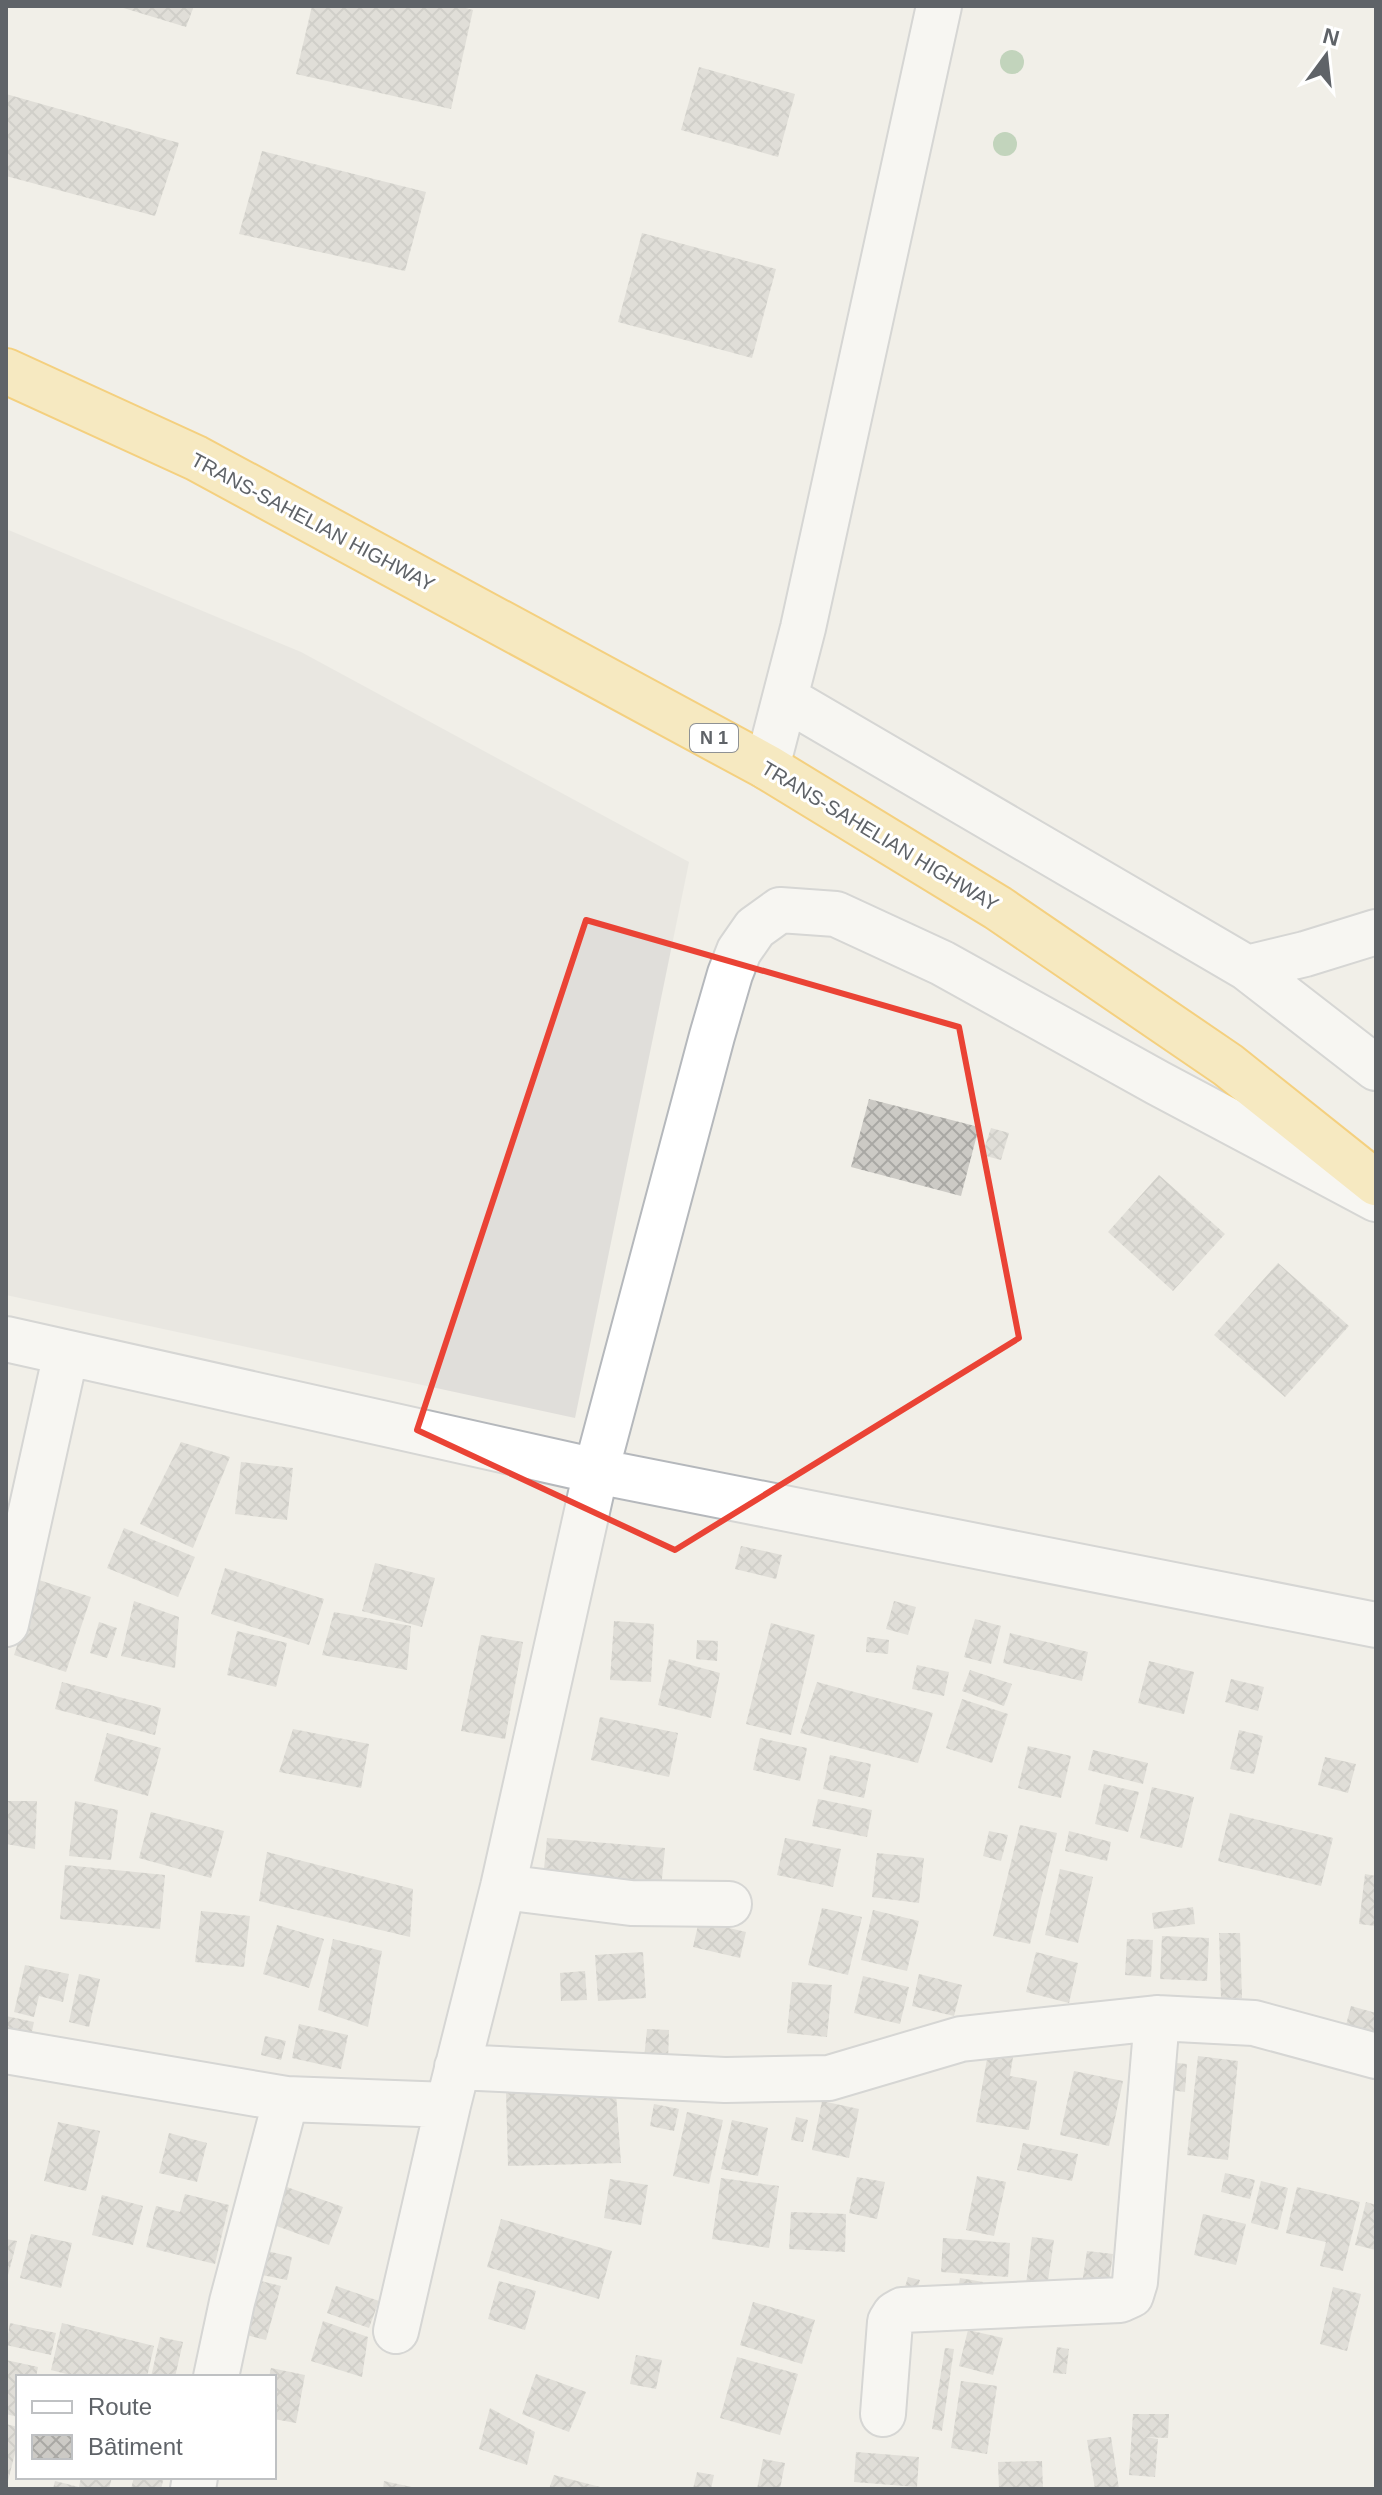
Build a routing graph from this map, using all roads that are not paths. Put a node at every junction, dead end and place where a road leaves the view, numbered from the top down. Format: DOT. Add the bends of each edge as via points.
graph roads {
  1 [pos="939,6"];
  2 [pos="6,371"];
  3 [pos="785,698"];
  4 [pos="767,767"];
  5 [pos="1376,932"];
  6 [pos="1247,968"];
  7 [pos="1376,1068"];
  8 [pos="1376,1183"];
  9 [pos="1376,1199"];
  10 [pos="6,1339"];
  11 [pos="66,1353"];
  12 [pos="596,1471"];
  13 [pos="6,1624"];
  14 [pos="1376,1625"];
  15 [pos="503,1887"];
  16 [pos="729,1904"];
  17 [pos="1157,2018"];
  18 [pos="6,2051"];
  19 [pos="1376,2056"];
  20 [pos="452,2086"];
  21 [pos="286,2099"];
  22 [pos="396,2331"];
  23 [pos="216,2375"];
  24 [pos="883,2414"];
  1 -- 3 [label="street"];
  2 -- 4 [label="highway, TRANS-SAHELIAN HIGHWAY / N 1" via="196,458"];
  3 -- 4 [label="street"];
  3 -- 6 [label="street"];
  4 -- 8 [label="highway, TRANS-SAHELIAN HIGHWAY / N 1" via="998,908 1228,1065"];
  5 -- 6 [label="street"];
  6 -- 7 [label="street"];
  9 -- 12 [label="street" via="942,963 836,914 780,910 755,928 730,974"];
  10 -- 11 [label="street"];
  11 -- 12 [label="street"];
  11 -- 13 [label="street"];
  12 -- 14 [label="street"];
  12 -- 15 [label="street"];
  15 -- 16 [label="street" via="631,1903"];
  15 -- 20 [label="street"];
  17 -- 19 [label="street" via="1254,2023"];
  17 -- 20 [label="street" via="961,2039 829,2078"];
  17 -- 24 [label="street" via="1131,2295 1120,2300 902,2310 890,2322"];
  18 -- 21 [label="street"];
  20 -- 21 [label="street"];
  20 -- 22 [label="street"];
  21 -- 23 [label="street"];
}
